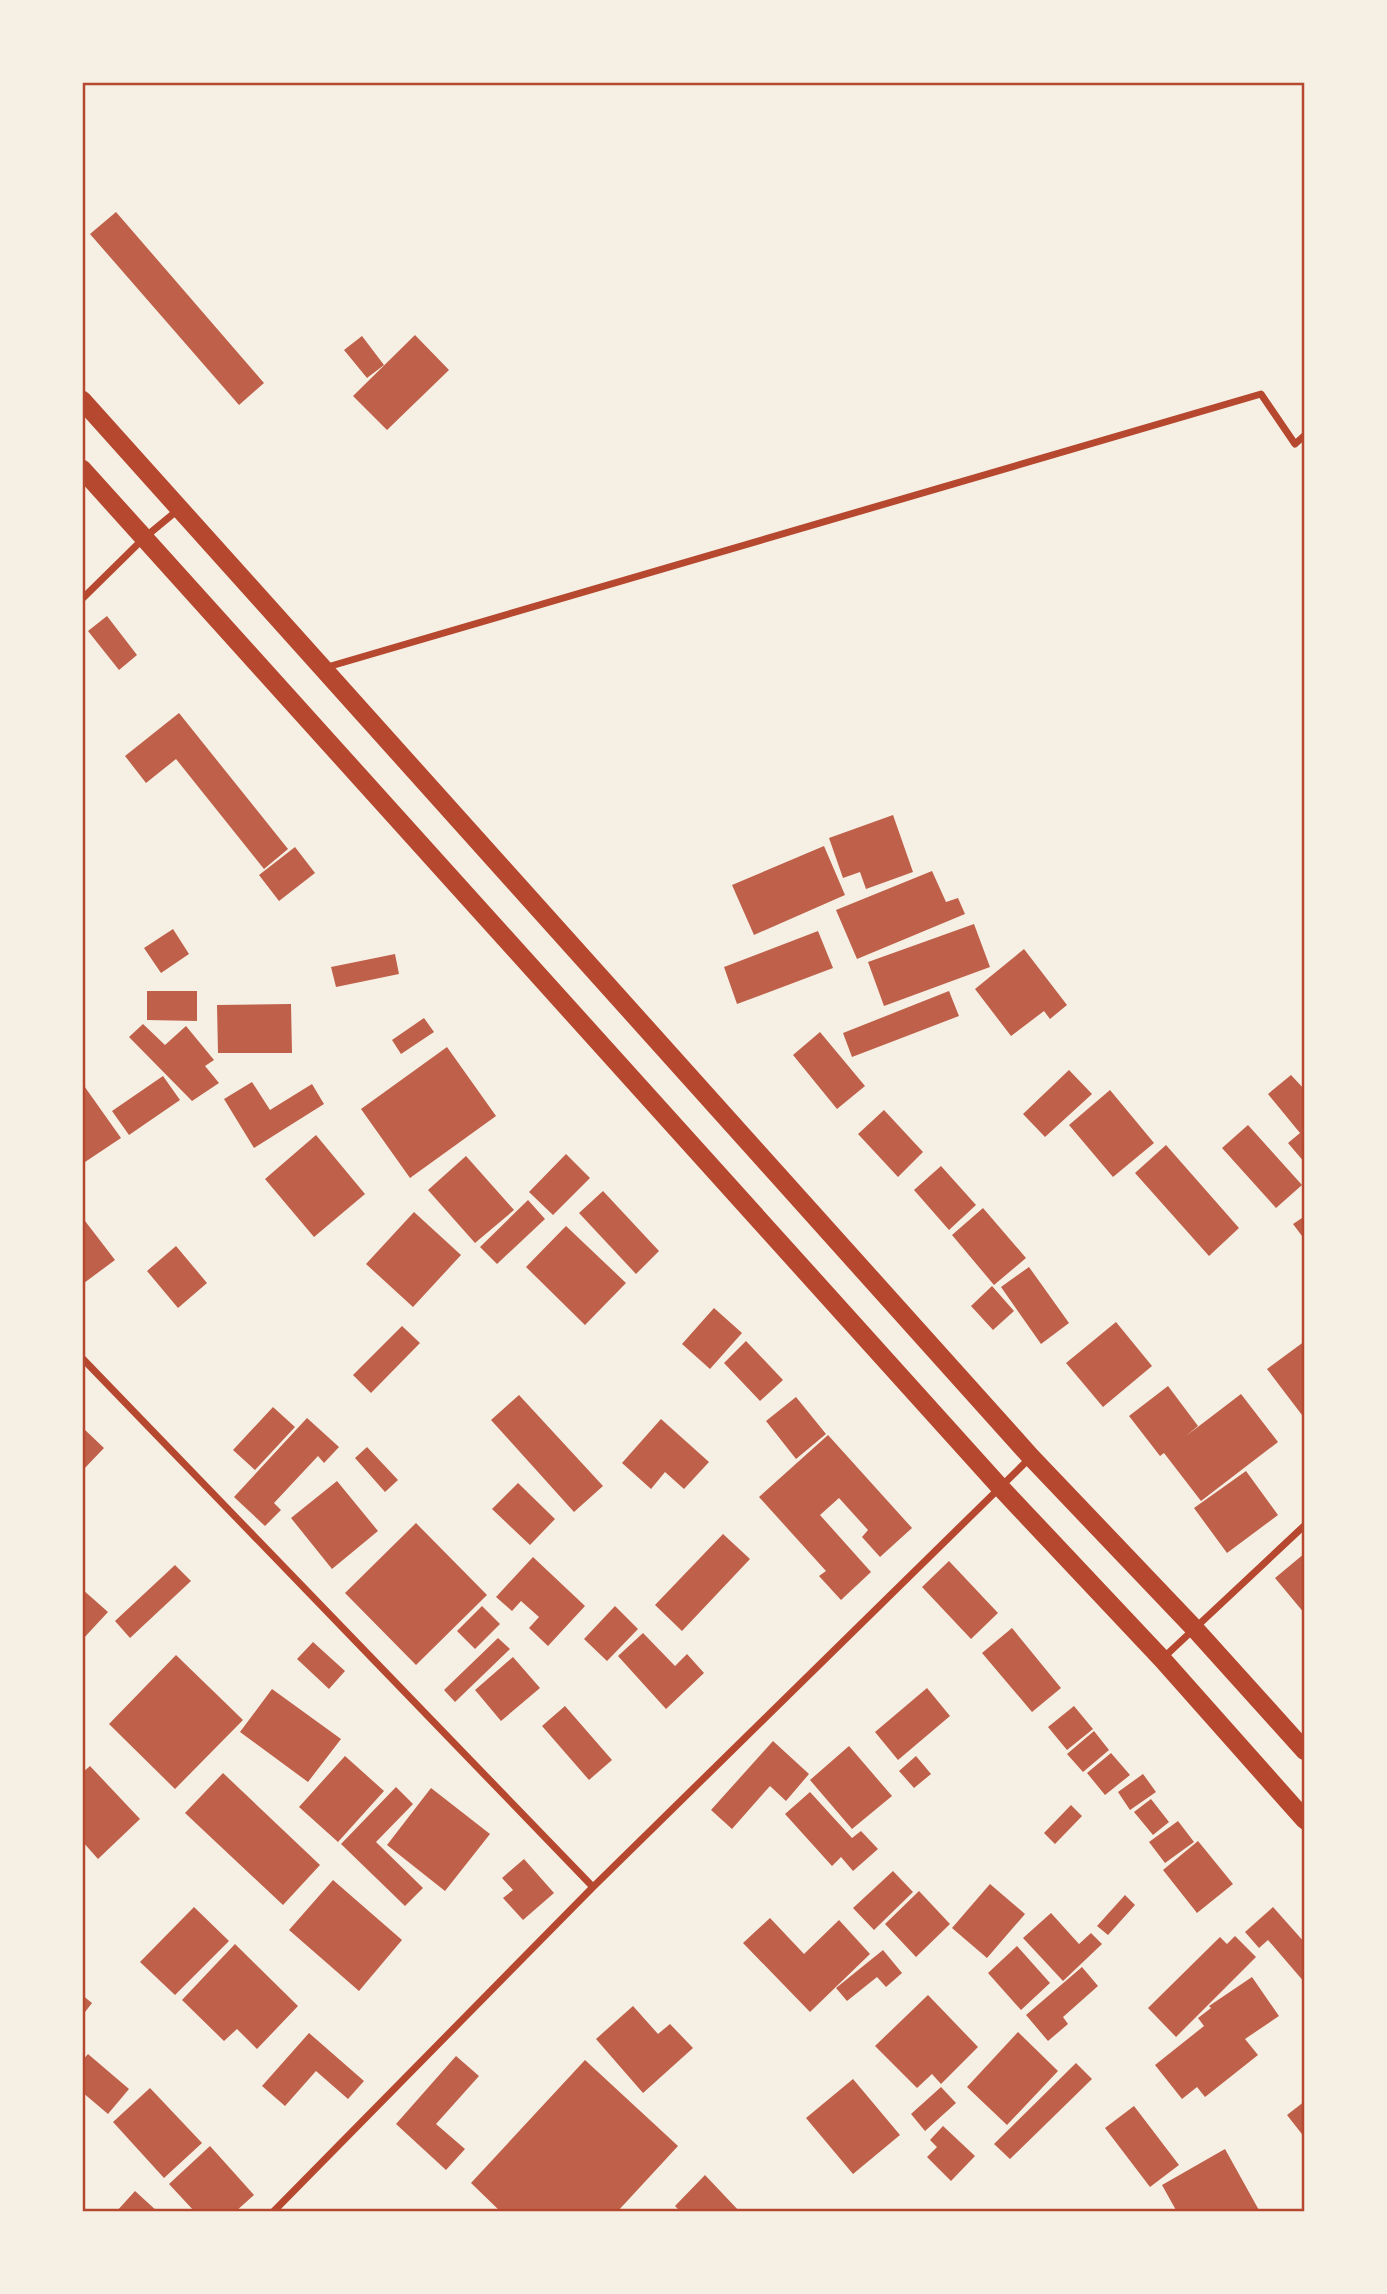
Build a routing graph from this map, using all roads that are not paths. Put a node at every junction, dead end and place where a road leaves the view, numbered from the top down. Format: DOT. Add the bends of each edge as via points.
graph roads {
  1 [pos="82,400"];
  2 [pos="1305,435"];
  3 [pos="82,469"];
  4 [pos="179,508"];
  5 [pos="144,537"];
  6 [pos="82,599"];
  7 [pos="323,668"];
  8 [pos="82,1358"];
  9 [pos="1031,1457"];
  10 [pos="1000,1487"];
  11 [pos="1305,1525"];
  12 [pos="1195,1629"];
  13 [pos="1162,1659"];
  14 [pos="1305,1751"];
  15 [pos="1305,1820"];
  16 [pos="593,1887"];
  17 [pos="273,2212"];
  1 -- 4 [label="highway"];
  2 -- 7 [label="street" via="1295,444 1261,394"];
  3 -- 5 [label="highway"];
  4 -- 5 [label="street"];
  4 -- 7 [label="highway"];
  5 -- 6 [label="street"];
  5 -- 10 [label="highway"];
  7 -- 9 [label="highway"];
  8 -- 16 [label="street"];
  9 -- 10 [label="street"];
  9 -- 12 [label="highway"];
  10 -- 13 [label="highway"];
  10 -- 16 [label="street"];
  11 -- 12 [label="street"];
  12 -- 13 [label="street"];
  12 -- 14 [label="highway"];
  13 -- 15 [label="highway"];
  16 -- 17 [label="street"];
}
